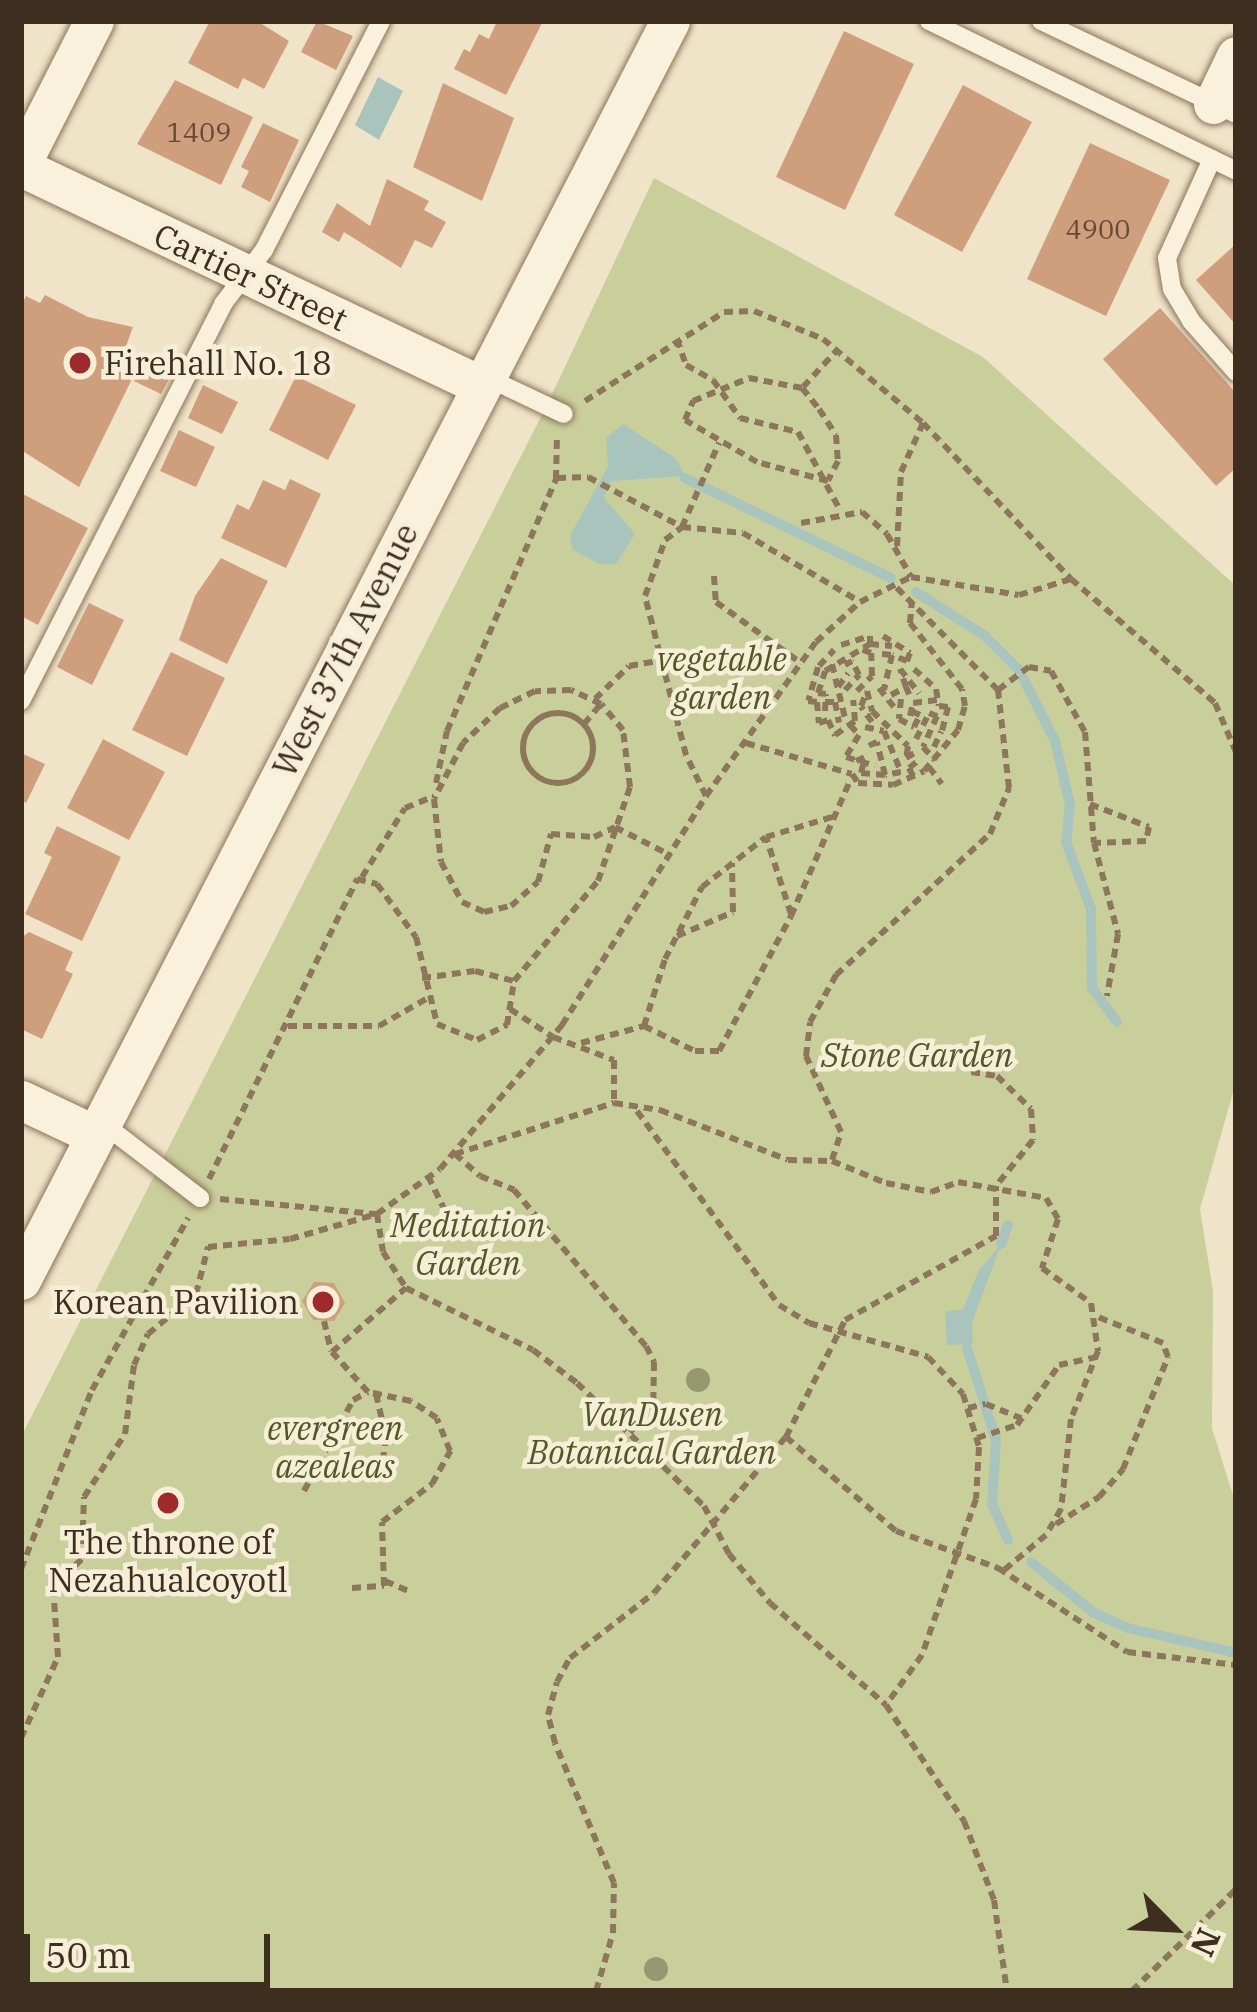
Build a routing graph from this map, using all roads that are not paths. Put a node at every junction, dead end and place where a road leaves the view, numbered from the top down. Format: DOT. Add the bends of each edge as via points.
graph roads {
  1 [pos="94,21"];
  2 [pos="381,21"];
  3 [pos="670,21"];
  4 [pos="929,21"];
  5 [pos="1041,21"];
  6 [pos="1236,56"];
  7 [pos="1224,109"];
  8 [pos="1212,159"];
  9 [pos="21,165"];
  10 [pos="1236,171"];
  11 [pos="244,273"];
  12 [pos="1236,372"];
  13 [pos="484,382"];
  14 [pos="565,414"];
  15 [pos="21,701"];
  16 [pos="21,1100"];
  17 [pos="98,1129"];
  18 [pos="200,1198"];
  19 [pos="21,1280"];
  1 -- 9 [label="street"];
  2 -- 11 [label="lane" via="264,250"];
  3 -- 13 [label="street, West 37th Avenue"];
  4 -- 8 [label="lane"];
  5 -- 7 [label="lane"];
  6 -- 7 [label="street"];
  8 -- 10 [label="lane"];
  8 -- 12 [label="lane" via="1167,258 1172,289 1191,321"];
  9 -- 11 [label="street, Cartier Street"];
  11 -- 13 [label="street, Cartier Street"];
  11 -- 15 [label="lane"];
  13 -- 14 [label="lane"];
  13 -- 17 [label="street, West 37th Avenue"];
  16 -- 17 [label="street"];
  17 -- 18 [label="lane"];
  17 -- 19 [label="street, West 37th Avenue"];
}
